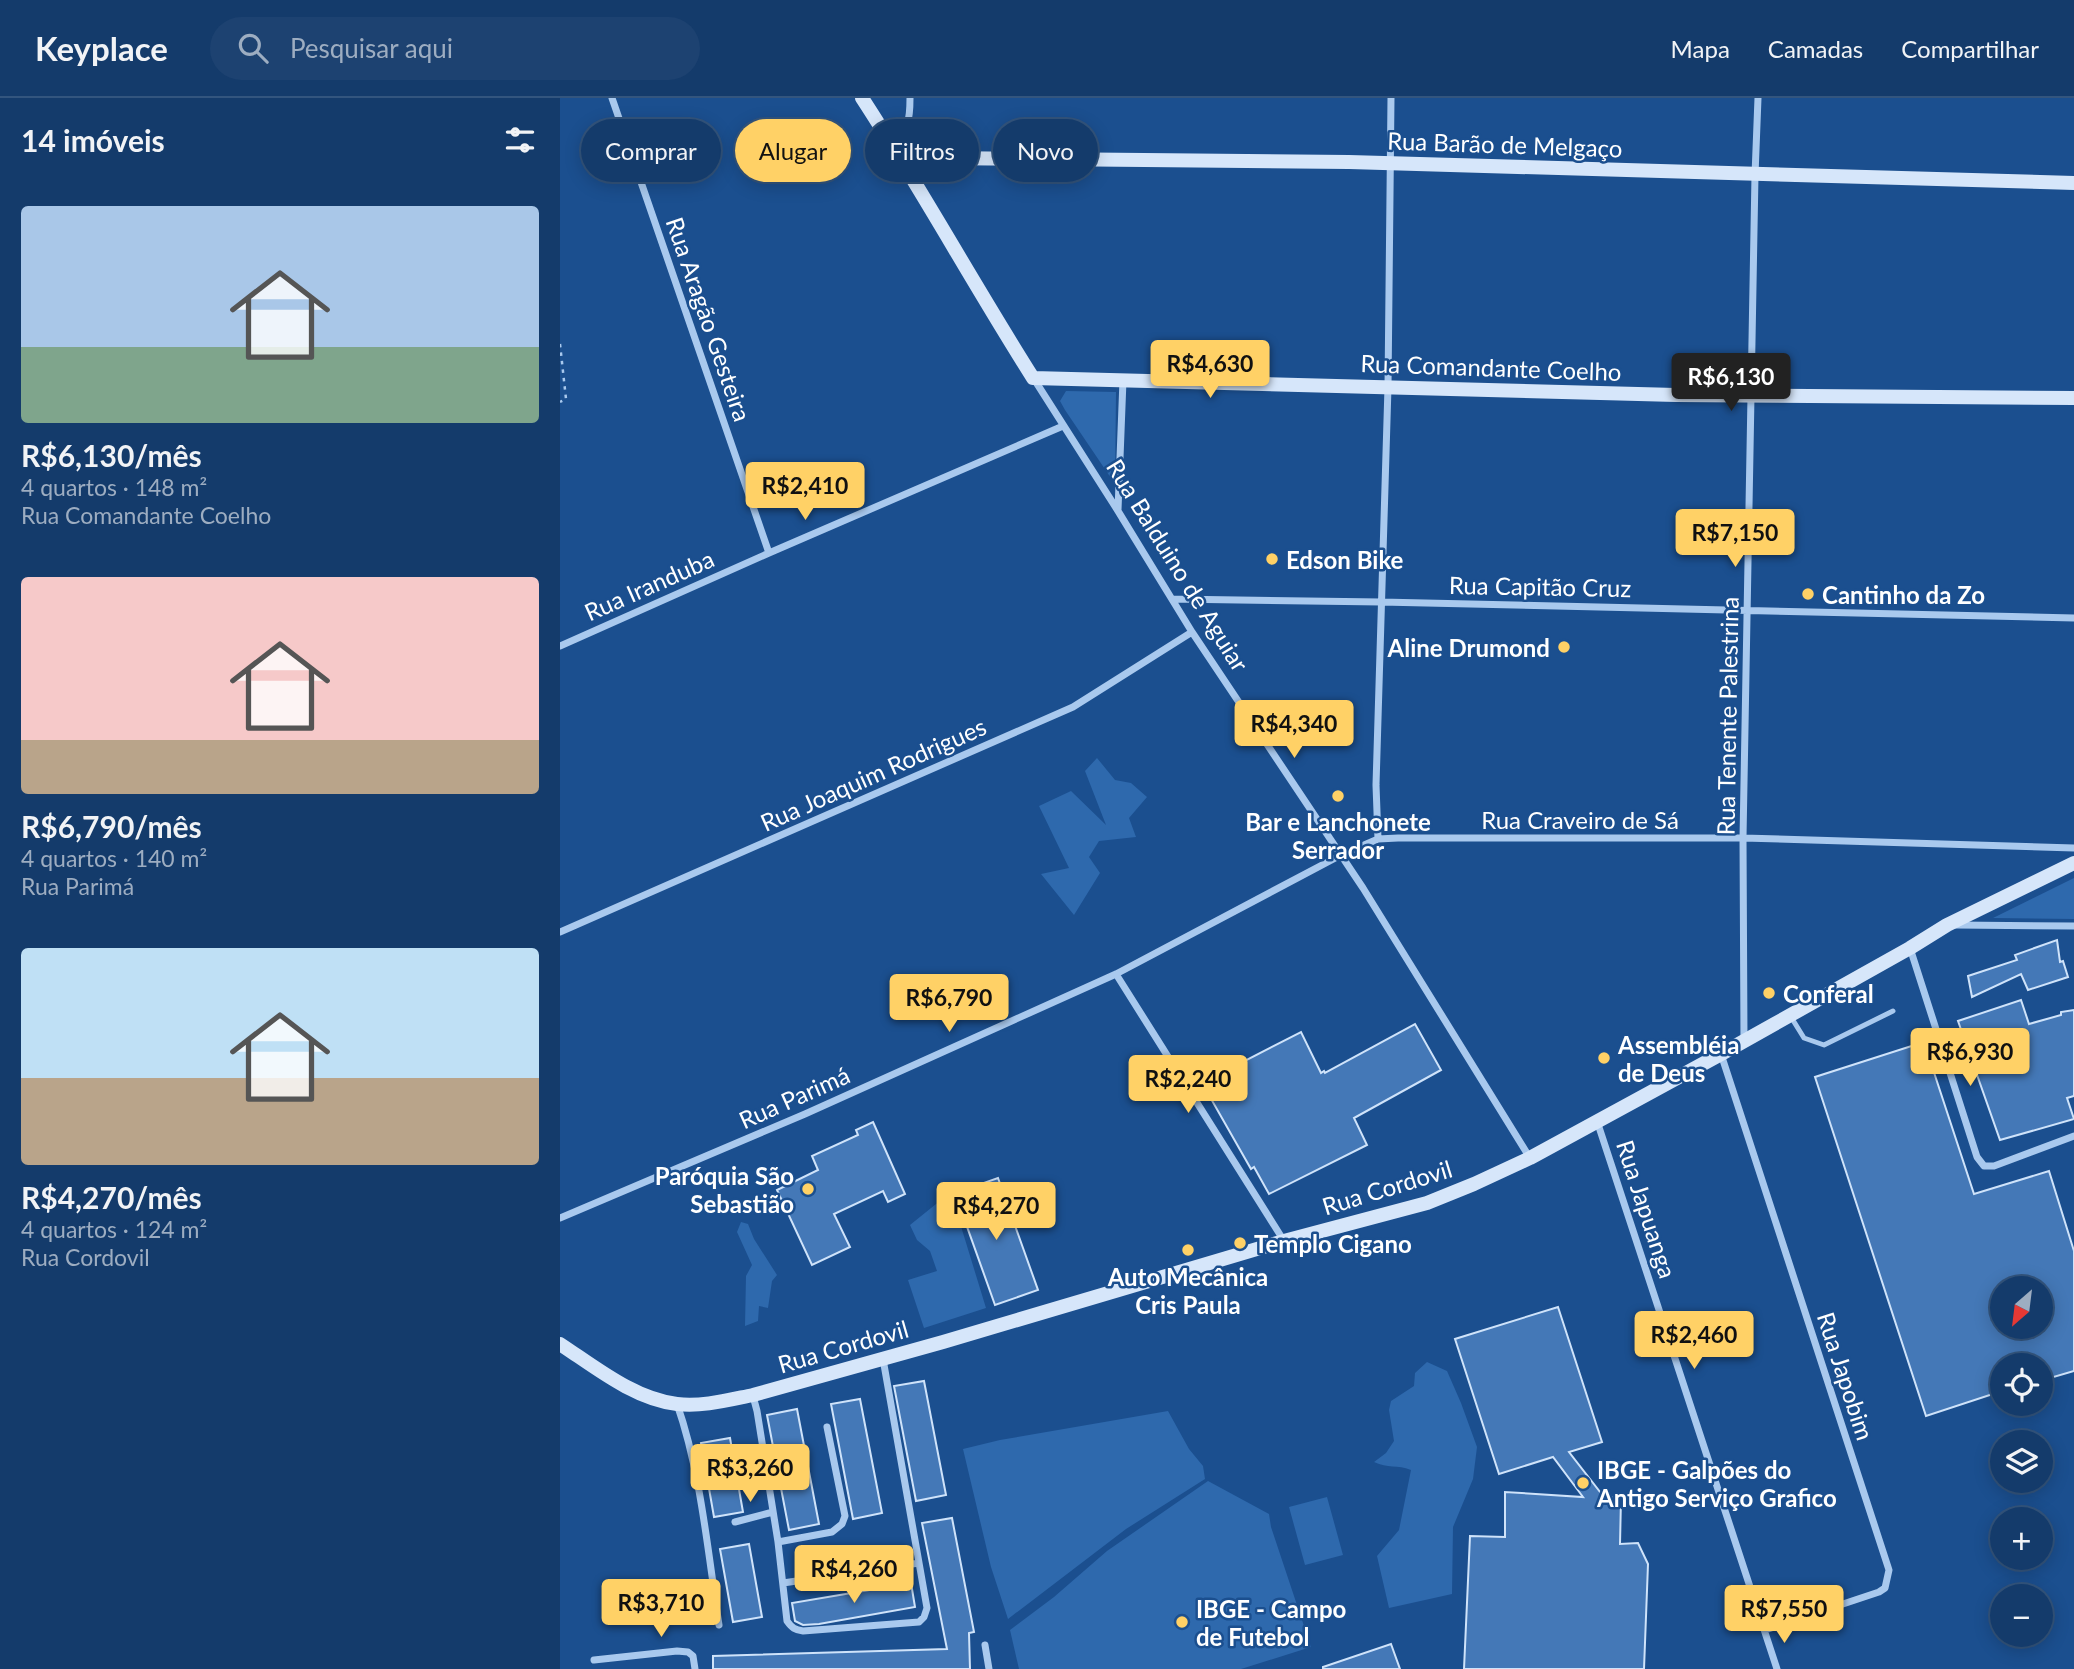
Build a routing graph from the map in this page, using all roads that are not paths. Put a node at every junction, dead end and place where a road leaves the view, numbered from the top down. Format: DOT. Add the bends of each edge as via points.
graph roads {
  1 [pos="612,98"];
  2 [pos="862,98"];
  3 [pos="911,98"];
  4 [pos="1391,98"];
  5 [pos="1758,98"];
  6 [pos="876,119"];
  7 [pos="909,119"];
  8 [pos="979,159"];
  9 [pos="1391,163"];
  10 [pos="1755,175"];
  11 [pos="2074,183"];
  12 [pos="917,184"];
  13 [pos="1033,378"];
  14 [pos="1123,380"];
  15 [pos="1388,387"];
  16 [pos="1751,396"];
  17 [pos="2074,398"];
  18 [pos="1063,426"];
  19 [pos="1118,510"];
  20 [pos="769,552"];
  21 [pos="1172,600"];
  22 [pos="1381,601"];
  23 [pos="1749,609"];
  24 [pos="2074,618"];
  25 [pos="1192,632"];
  26 [pos="560,646"];
  27 [pos="1743,838"];
  28 [pos="1378,839"];
  29 [pos="2074,848"];
  30 [pos="1341,855"];
  31 [pos="2074,863"];
  32 [pos="1947,925"];
  33 [pos="2074,926"];
  34 [pos="560,932"];
  35 [pos="1910,948"];
  36 [pos="1116,974"];
  37 [pos="1893,1012"];
  38 [pos="1789,1015"];
  39 [pos="1744,1040"];
  40 [pos="1721,1054"];
  41 [pos="1597,1121"];
  42 [pos="2074,1136"];
  43 [pos="1530,1158"];
  44 [pos="560,1218"];
  45 [pos="1284,1241"];
  46 [pos="562,1346"];
  47 [pos="883,1359"];
  48 [pos="753,1395"];
  49 [pos="677,1404"];
  50 [pos="827,1427"];
  51 [pos="773,1512"];
  52 [pos="735,1522"];
  53 [pos="778,1542"];
  54 [pos="919,1563"];
  55 [pos="783,1583"];
  56 [pos="719,1625"];
  57 [pos="1765,1630"];
  58 [pos="985,1646"];
  59 [pos="594,1660"];
  60 [pos="695,1669"];
  61 [pos="989,1669"];
  62 [pos="1777,1669"];
  1 -- 20 [label="street, Rua Aragão Gesteira"];
  2 -- 6 [label="street, Rua Balduino de Aguiar"];
  3 -- 7 [label="street"];
  4 -- 9 [label="street"];
  5 -- 10 [label="street, Rua Tenente Palestrina"];
  8 -- 9 [label="street, Rua Barão de Melgaço"];
  9 -- 10 [label="street, Rua Barão de Melgaço"];
  9 -- 15 [label="street"];
  10 -- 11 [label="street, Rua Barão de Melgaço"];
  10 -- 16 [label="street, Rua Tenente Palestrina"];
  12 -- 13 [label="street, Rua Balduino de Aguiar"];
  13 -- 14 [label="street, Rua Comandante Coelho"];
  13 -- 18 [label="street, Rua Balduino de Aguiar"];
  14 -- 15 [label="street, Rua Comandante Coelho"];
  14 -- 19 [label="street"];
  15 -- 16 [label="street, Rua Comandante Coelho"];
  15 -- 22 [label="street"];
  16 -- 17 [label="street, Rua Comandante Coelho"];
  16 -- 23 [label="street, Rua Tenente Palestrina"];
  18 -- 19 [label="street, Rua Balduino de Aguiar"];
  18 -- 20 [label="street, Rua Iranduba"];
  19 -- 21 [label="street, Rua Balduino de Aguiar"];
  20 -- 26 [label="street, Rua Iranduba"];
  21 -- 22 [label="street, Rua Capitão Cruz"];
  21 -- 25 [label="street, Rua Balduino de Aguiar"];
  22 -- 23 [label="street, Rua Capitão Cruz"];
  22 -- 28 [label="street"];
  23 -- 24 [label="street, Rua Capitão Cruz"];
  23 -- 27 [label="street, Rua Tenente Palestrina"];
  25 -- 30 [label="street, Rua Balduino de Aguiar"];
  25 -- 34 [label="street, Rua Joaquim Rodrigues" via="1073,707"];
  27 -- 28 [label="street, Rua Craveiro de Sá"];
  27 -- 29 [label="street, Rua Craveiro de Sá"];
  27 -- 39 [label="street, Rua Tenente Palestrina"];
  28 -- 30 [label="street, Rua Craveiro de Sá"];
  30 -- 36 [label="street, Rua Parimá"];
  30 -- 43 [label="street, Rua Balduino de Aguiar"];
  31 -- 32 [label="street, Rua Cordovil"];
  32 -- 33 [label="street"];
  32 -- 35 [label="street, Rua Cordovil"];
  35 -- 38 [label="street, Rua Cordovil"];
  35 -- 42 [label="street" via="1980,1163 1994,1166"];
  36 -- 44 [label="street, Rua Parimá"];
  36 -- 45 [label="street"];
  37 -- 38 [label="lane" via="1824,1045 1804,1038"];
  38 -- 39 [label="street, Rua Cordovil"];
  39 -- 40 [label="street, Rua Cordovil"];
  40 -- 41 [label="street, Rua Cordovil"];
  40 -- 57 [label="street, Rua Japobim" via="1889,1570 1879,1592"];
  41 -- 43 [label="street, Rua Cordovil"];
  41 -- 57 [label="street, Rua Japuanga"];
  43 -- 45 [label="street, Rua Cordovil" via="1427,1203"];
  45 -- 47 [label="street, Rua Cordovil"];
  46 -- 49 [label="street, Rua Cordovil" via="638,1392"];
  47 -- 48 [label="street, Rua Cordovil"];
  47 -- 54 [label="street"];
  48 -- 49 [label="street, Rua Cordovil"];
  48 -- 51 [label="street"];
  49 -- 56 [label="street" via="694,1466"];
  50 -- 53 [label="street" via="845,1516 842,1524 832,1532"];
  51 -- 52 [label="street"];
  51 -- 53 [label="street"];
  53 -- 55 [label="street"];
  54 -- 55 [label="street"];
  54 -- 55 [label="street" via="926,1608 925,1617 915,1623 795,1630 787,1621"];
  57 -- 62 [label="street, Rua Japuanga"];
  58 -- 61 [label="street"];
  59 -- 60 [label="street" via="677,1651 693,1656"];
}
